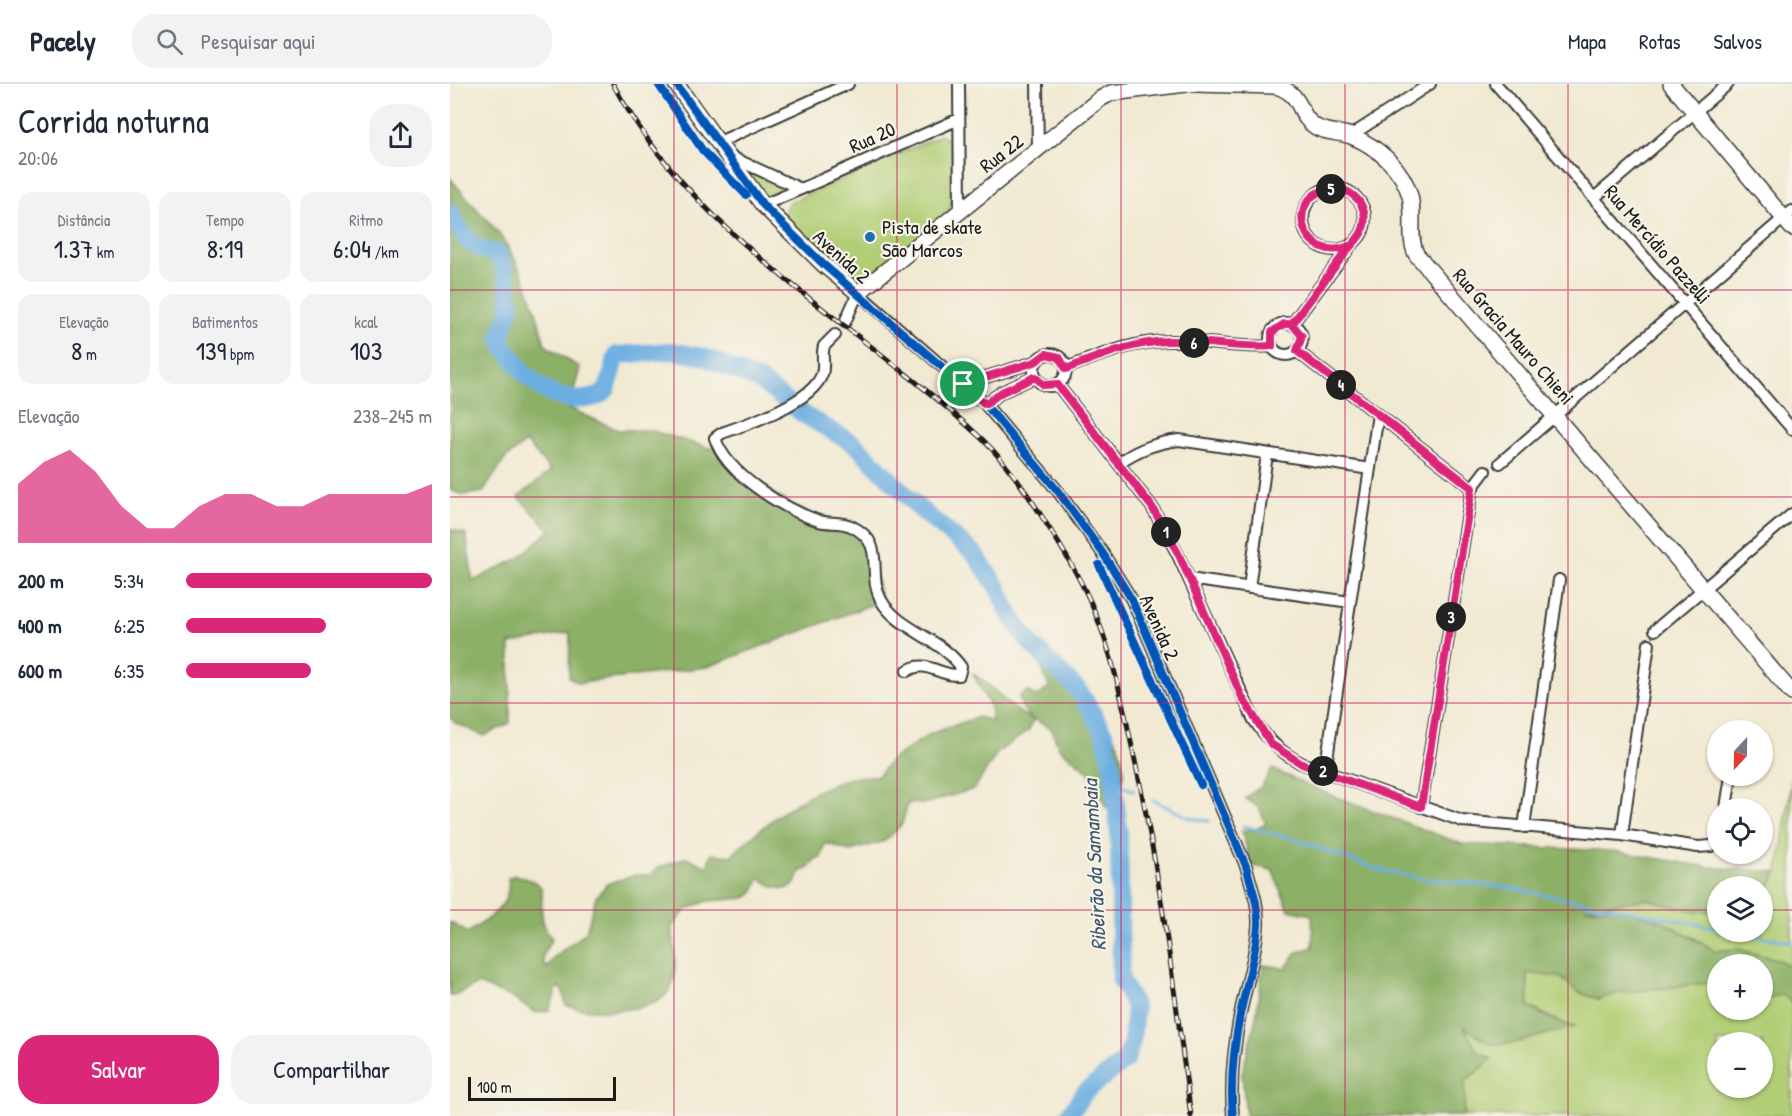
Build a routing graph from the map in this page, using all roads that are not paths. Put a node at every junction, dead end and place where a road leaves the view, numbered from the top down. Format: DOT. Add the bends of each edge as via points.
graph roads {
  1 [pos="676,84"];
  2 [pos="848,84"];
  3 [pos="959,84"];
  4 [pos="1037,84"];
  5 [pos="1186,84"];
  6 [pos="1192,84"];
  7 [pos="1430,84"];
  8 [pos="1496,84"];
  9 [pos="1671,84"];
  10 [pos="1728,84"];
  11 [pos="1111,88"];
  12 [pos="1694,113"];
  13 [pos="959,119"];
  14 [pos="1350,136"];
  15 [pos="721,148"];
  16 [pos="1038,151"];
  17 [pos="801,189"];
  18 [pos="1594,198"];
  19 [pos="763,205"];
  20 [pos="960,212"];
  21 [pos="1789,219"];
  22 [pos="1350,246"];
  23 [pos="858,293"];
  24 [pos="1684,303"];
  25 [pos="845,322"];
  26 [pos="1292,324"];
  27 [pos="835,335"];
  28 [pos="1272,346"];
  29 [pos="1297,351"];
  30 [pos="1035,362"];
  31 [pos="1066,369"];
  32 [pos="1035,377"];
  33 [pos="963,384"];
  34 [pos="1057,384"];
  35 [pos="985,404"];
  36 [pos="1378,414"];
  37 [pos="1555,415"];
  38 [pos="1792,429"];
  39 [pos="1267,454"];
  40 [pos="1120,462"];
  41 [pos="1500,463"];
  42 [pos="1370,469"];
  43 [pos="1485,471"];
  44 [pos="1472,488"];
  45 [pos="1792,514"];
  46 [pos="1189,579"];
  47 [pos="1559,579"];
  48 [pos="1249,588"];
  49 [pos="1703,590"];
  50 [pos="1350,602"];
  51 [pos="1655,630"];
  52 [pos="1649,644"];
  53 [pos="907,671"];
  54 [pos="1792,693"];
  55 [pos="1325,772"];
  56 [pos="1421,807"];
  57 [pos="1524,827"];
  58 [pos="1622,835"];
  59 [pos="1707,846"];
  60 [pos="1233,1116"];
  1 -- 15 [label="street, Avenida 2"];
  2 -- 15 [label="street"];
  3 -- 13 [label="street"];
  4 -- 16 [label="street"];
  5 -- 11 [label="street, Rua 22"];
  6 -- 14 [label="street, Rua Gracia Mauro Chieni" via="1289,90 1298,98 1309,122"];
  7 -- 14 [label="street"];
  8 -- 18 [label="street, Rua Mercídio Pazzelli"];
  9 -- 12 [label="street"];
  10 -- 12 [label="street"];
  11 -- 16 [label="street, Rua 22"];
  12 -- 18 [label="street"];
  12 -- 21 [label="street"];
  13 -- 17 [label="street, Rua 20"];
  13 -- 20 [label="street"];
  14 -- 37 [label="street, Rua Gracia Mauro Chieni" via="1393,164 1410,196 1411,243 1416,255"];
  15 -- 17 [label="street"];
  15 -- 19 [label="street, Avenida 2"];
  16 -- 20 [label="street, Rua 22"];
  17 -- 19 [label="street, Rua 20"];
  18 -- 24 [label="street, Rua Mercídio Pazzelli"];
  19 -- 23 [label="street, Avenida 2"];
  20 -- 23 [label="street, Rua 22"];
  21 -- 24 [label="street"];
  22 -- 22 [label="street" via="1365,222 1361,203 1336,188 1317,193 1304,210 1305,231 1319,247 1330,250"];
  22 -- 26 [label="street"];
  23 -- 25 [label="street"];
  23 -- 33 [label="street, Avenida 2"];
  24 -- 37 [label="street"];
  24 -- 38 [label="street, Rua Mercídio Pazzelli"];
  26 -- 28 [label="street" via="1277,326 1270,339"];
  26 -- 29 [label="street" via="1302,336"];
  27 -- 53 [label="street" via="824,346 822,374 814,386 776,413 715,438 719,451 738,472 771,497 820,521 849,525 869,537 875,556 874,579 882,601 893,615 952,655 960,667 959,675 950,676 924,666"];
  28 -- 29 [label="street" via="1283,355"];
  28 -- 31 [label="street" via="1248,348 1171,340 1143,343"];
  29 -- 36 [label="street"];
  30 -- 31 [label="street" via="1053,354"];
  30 -- 32 [label="street"];
  30 -- 33 [label="street"];
  31 -- 34 [label="street"];
  32 -- 34 [label="street" via="1044,385"];
  32 -- 35 [label="street"];
  33 -- 35 [label="street, Avenida 2"];
  34 -- 40 [label="street"];
  35 -- 60 [label="street, Avenida 2" via="1057,490 1131,600 1246,866 1258,923 1240,1019"];
  36 -- 42 [label="street"];
  36 -- 44 [label="street"];
  37 -- 41 [label="street"];
  37 -- 49 [label="street, Rua Gracia Mauro Chieni"];
  39 -- 40 [label="street" via="1179,440 1156,443"];
  39 -- 42 [label="street"];
  39 -- 48 [label="street"];
  40 -- 46 [label="street" via="1152,507"];
  42 -- 50 [label="street"];
  43 -- 44 [label="street"];
  44 -- 56 [label="street"];
  45 -- 49 [label="street"];
  46 -- 48 [label="street"];
  46 -- 55 [label="street" via="1242,697 1271,744 1302,764"];
  47 -- 57 [label="street"];
  48 -- 50 [label="street"];
  49 -- 51 [label="street"];
  49 -- 54 [label="street, Rua Gracia Mauro Chieni"];
  50 -- 55 [label="street"];
  52 -- 58 [label="street"];
  55 -- 56 [label="street"];
  56 -- 57 [label="street" via="1462,821"];
  57 -- 58 [label="street"];
  58 -- 59 [label="street"];
}
